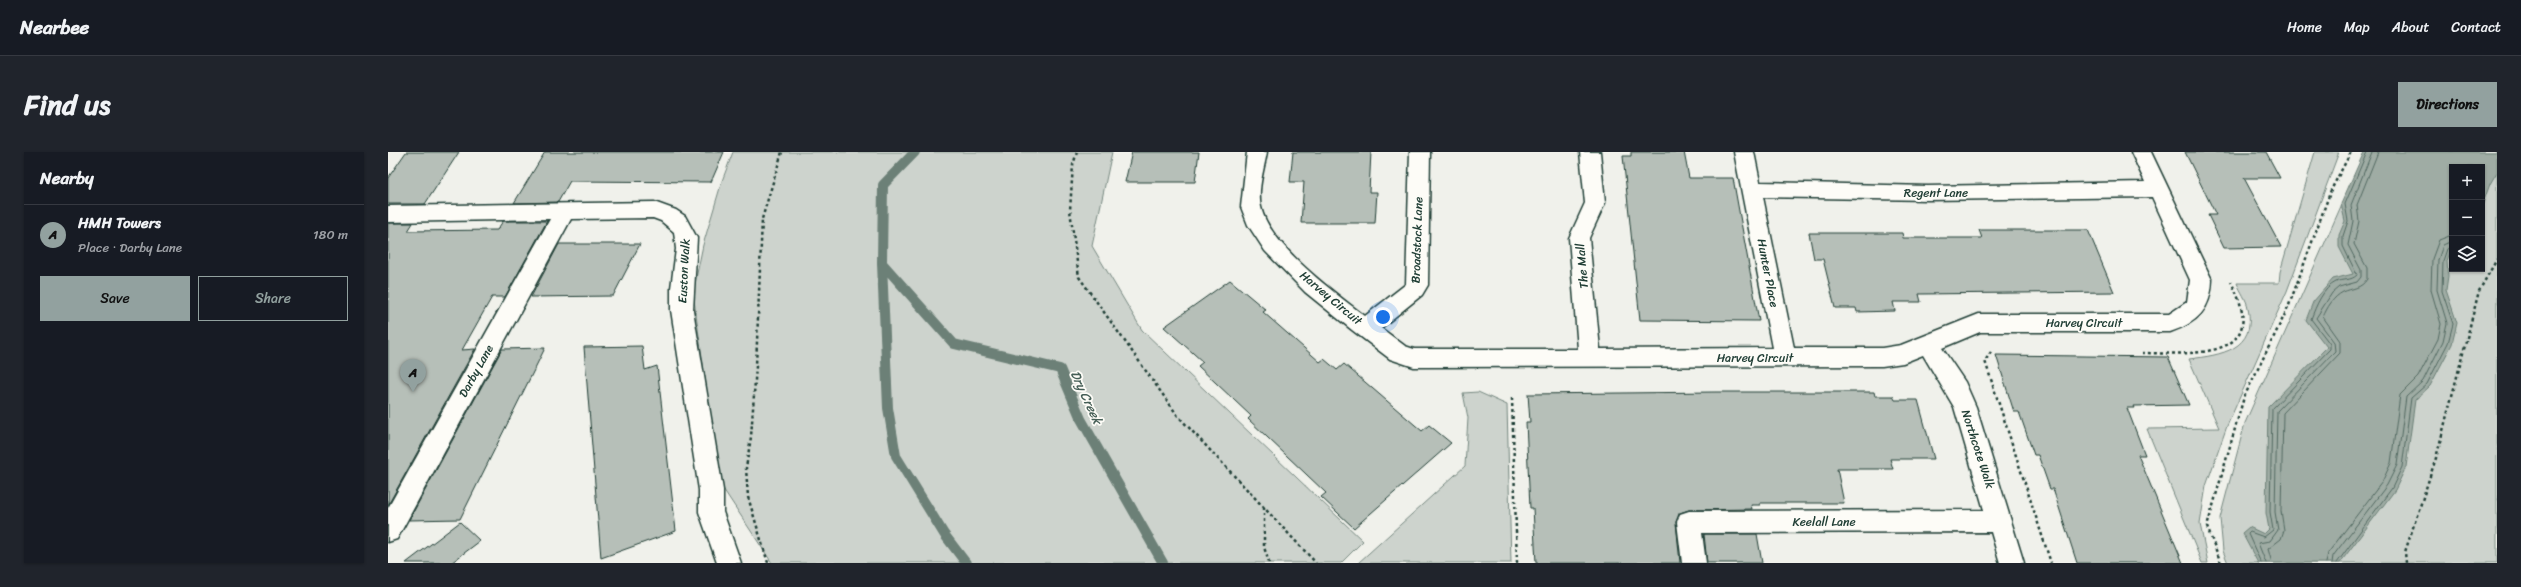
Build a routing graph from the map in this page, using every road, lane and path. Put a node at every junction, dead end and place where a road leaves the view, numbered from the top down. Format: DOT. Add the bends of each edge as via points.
graph roads {
  1 [pos="782,152"];
  2 [pos="1077,152"];
  3 [pos="1257,152"];
  4 [pos="1420,152"];
  5 [pos="1590,152"];
  6 [pos="1744,152"];
  7 [pos="2141,152"];
  8 [pos="2351,152"];
  9 [pos="1752,189"];
  10 [pos="2158,189"];
  11 [pos="565,212"];
  12 [pos="388,214"];
  13 [pos="2497,259"];
  14 [pos="2228,274"];
  15 [pos="1366,328"];
  16 [pos="1927,343"];
  17 [pos="1997,352"];
  18 [pos="2136,353"];
  19 [pos="1590,358"];
  20 [pos="1785,358"];
  21 [pos="1512,398"];
  22 [pos="1264,506"];
  23 [pos="2000,521"];
  24 [pos="388,531"];
  25 [pos="728,563"];
  26 [pos="768,563"];
  27 [pos="1269,563"];
  28 [pos="1316,563"];
  29 [pos="1517,563"];
  30 [pos="1694,563"];
  31 [pos="2012,563"];
  32 [pos="2051,563"];
  33 [pos="2221,563"];
  34 [pos="2406,563"];
  1 -- 26 [label="path" via="762,219 755,390 746,468 748,497"];
  2 -- 22 [label="path" via="1073,165 1070,210 1079,277 1178,416"];
  3 -- 15 [label="street, Harvey Circuit" via="1251,205 1264,237 1277,253"];
  4 -- 15 [label="street, Broadstock Lane" via="1417,285"];
  5 -- 19 [label="street, The Mall" via="1595,203 1579,238"];
  6 -- 9 [label="street"];
  7 -- 10 [label="street, Harvey Circuit"];
  8 -- 33 [label="path" via="2332,190 2288,308 2244,397 2207,527"];
  9 -- 10 [label="street, Regent Lane" via="1928,193"];
  9 -- 20 [label="street, Hunter Place"];
  10 -- 16 [label="street, Harvey Circuit" via="2201,280 2202,296 2196,308 2187,317 2170,323 1979,323"];
  11 -- 12 [label="street, Euston Walk"];
  11 -- 24 [label="street, Darby Lane"];
  11 -- 25 [label="street, Euston Walk" via="654,210 670,214 679,222 686,234 688,244 682,284 682,310 711,490 711,512"];
  13 -- 34 [label="path" via="2480,291 2436,458 2405,552"];
  14 -- 18 [label="path" via="2239,296 2244,319 2240,332 2232,342 2217,350"];
  15 -- 19 [label="street, Harvey Circuit" via="1398,353 1414,358"];
  16 -- 20 [label="street, Harvey Circuit" via="1903,354 1882,357"];
  16 -- 23 [label="street, Northcote Walk" via="1965,407"];
  17 -- 32 [label="path" via="1989,352 1985,361"];
  19 -- 20 [label="street, Harvey Circuit"];
  21 -- 29 [label="path"];
  22 -- 27 [label="path" via="1264,547"];
  22 -- 28 [label="path"];
  23 -- 30 [label="street, Keelall Lane" via="1689,522"];
  23 -- 31 [label="street, Northcote Walk"];
}
